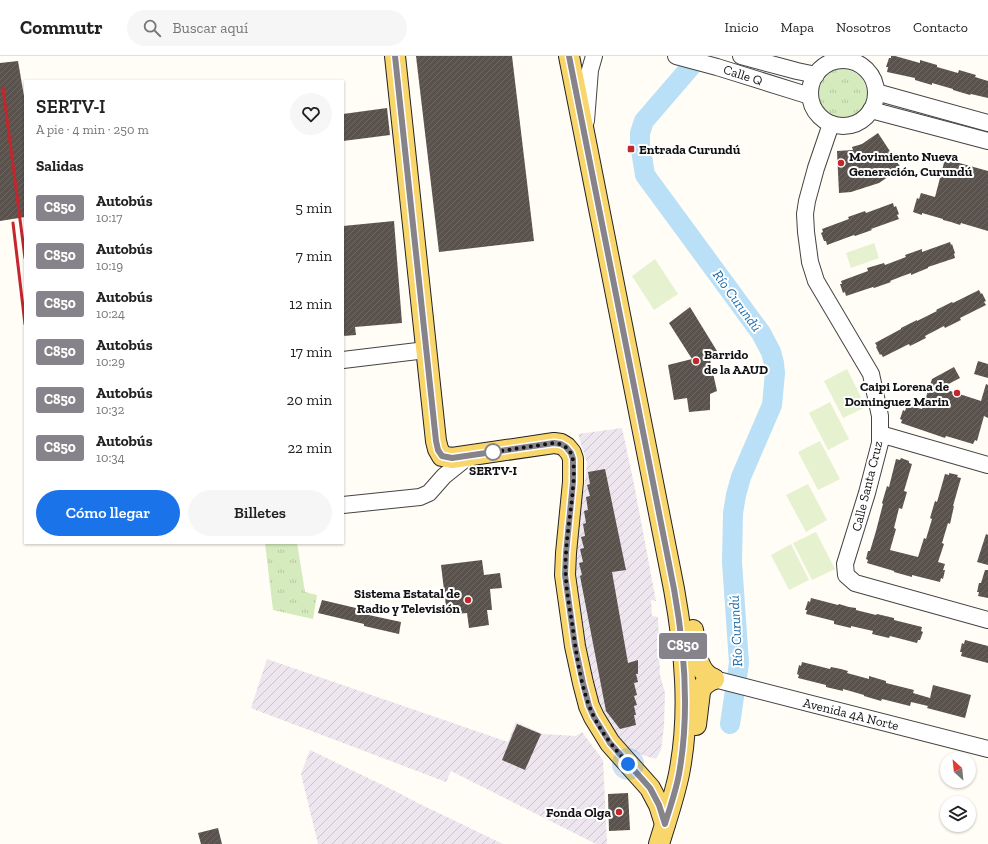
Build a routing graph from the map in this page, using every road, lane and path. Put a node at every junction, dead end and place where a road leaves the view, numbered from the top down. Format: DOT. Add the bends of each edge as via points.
graph roads {
  1 [pos="395,56"];
  2 [pos="569,56"];
  3 [pos="594,56"];
  4 [pos="676,56"];
  5 [pos="741,56"];
  6 [pos="852,59"];
  7 [pos="816,75"];
  8 [pos="876,92"];
  9 [pos="810,96"];
  10 [pos="871,110"];
  11 [pos="988,123"];
  12 [pos="831,124"];
  13 [pos="585,134"];
  14 [pos="988,141"];
  15 [pos="426,350"];
  16 [pos="344,360"];
  17 [pos="880,434"];
  18 [pos="469,456"];
  19 [pos="988,465"];
  20 [pos="344,505"];
  21 [pos="669,564"];
  22 [pos="988,620"];
  23 [pos="717,680"];
  24 [pos="988,749"];
  25 [pos="680,765"];
  26 [pos="638,774"];
  27 [pos="665,824"];
  28 [pos="659,844"];
  1 -- 15 [label="main road"];
  2 -- 13 [label="main road"];
  3 -- 13 [label="street" via="590,70"];
  4 -- 9 [label="street, Calle Q"];
  5 -- 7 [label="street, Calle Q"];
  6 -- 7 [label="street" via="831,63"];
  6 -- 8 [label="street" via="871,76"];
  7 -- 9 [label="street"];
  8 -- 10 [label="street"];
  8 -- 11 [label="street"];
  9 -- 12 [label="street" via="814,110 824,121"];
  10 -- 12 [label="street" via="866,117 849,126"];
  10 -- 14 [label="street"];
  12 -- 17 [label="street, Calle Santa Cruz" via="807,200 805,214 810,262 816,281 870,374 880,416"];
  13 -- 21 [label="main road"];
  15 -- 16 [label="street"];
  15 -- 18 [label="main road" via="438,450 442,456 452,458"];
  17 -- 19 [label="street"];
  17 -- 22 [label="street, Calle Santa Cruz" via="880,443 845,564 846,575 855,583"];
  18 -- 20 [label="street" via="444,476 429,493 420,497"];
  18 -- 26 [label="main road" via="554,443 563,445 571,453 573,482 565,575 575,646 594,717 610,743"];
  21 -- 23 [label="main road" via="688,602 700,665 706,674"];
  21 -- 25 [label="main road" via="684,653 685,717"];
  23 -- 24 [label="street, Avenida 4A Norte"];
  23 -- 25 [label="main road" via="708,682 701,688 694,741"];
  25 -- 26 [label="main road" via="675,772 664,777 653,778"];
  25 -- 27 [label="main road"];
  26 -- 27 [label="main road" via="654,794"];
  27 -- 28 [label="main road"];
}
